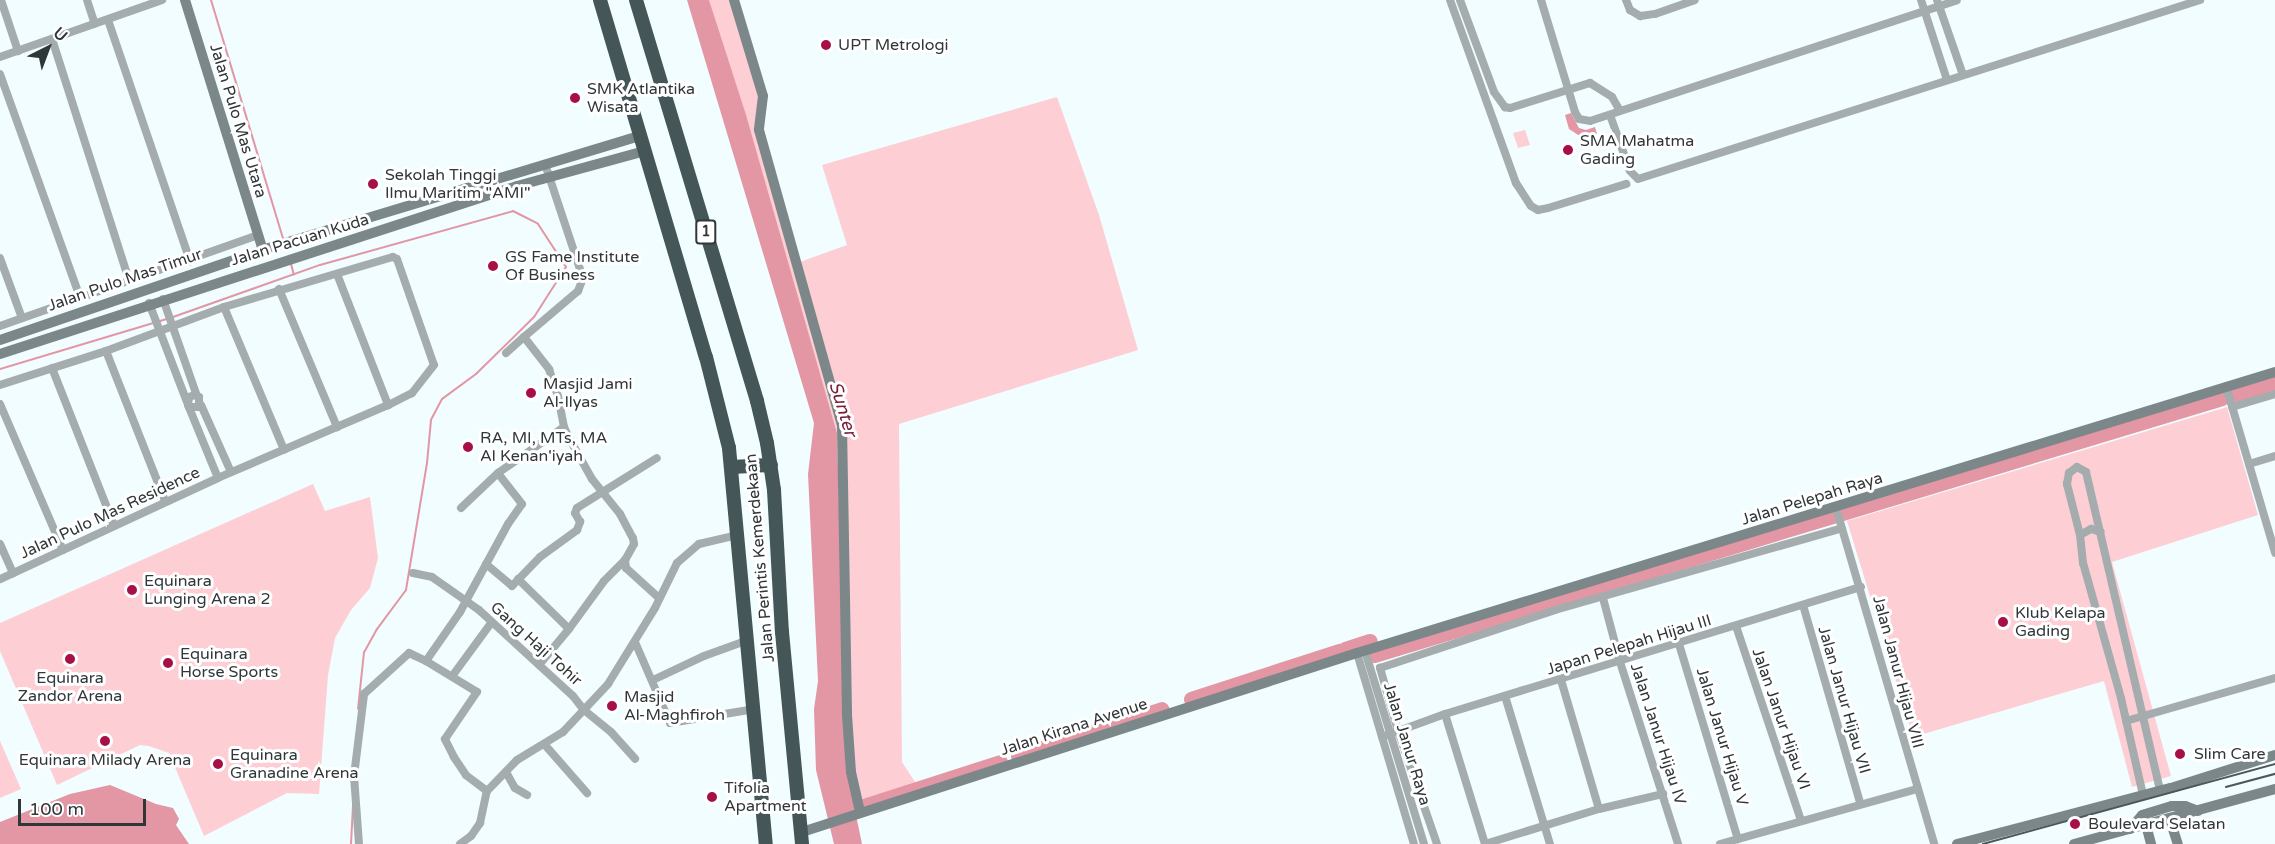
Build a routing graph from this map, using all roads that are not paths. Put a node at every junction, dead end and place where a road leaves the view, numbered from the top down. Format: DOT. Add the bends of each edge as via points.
graph roads {
  1 [pos="1,0"];
  2 [pos="87,0"];
  3 [pos="162,0"];
  4 [pos="184,0"];
  5 [pos="600,0"];
  6 [pos="636,0"];
  7 [pos="734,0"];
  8 [pos="1449,0"];
  9 [pos="1460,0"];
  10 [pos="1541,0"];
  11 [pos="1626,0"];
  12 [pos="1695,0"];
  13 [pos="1921,0"];
  14 [pos="1957,0"];
  15 [pos="2200,0"];
  16 [pos="1674,3"];
  17 [pos="1938,3"];
  18 [pos="1925,10"];
  19 [pos="108,20"];
  20 [pos="95,24"];
  21 [pos="52,39"];
  22 [pos="18,51"];
  23 [pos="0,57"];
  24 [pos="0,74"];
  25 [pos="1963,75"];
  26 [pos="1947,80"];
  27 [pos="1567,91"];
  28 [pos="1620,111"];
  29 [pos="1610,115"];
  30 [pos="640,136"];
  31 [pos="645,151"];
  32 [pos="545,164"];
  33 [pos="550,176"];
  34 [pos="1626,184"];
  35 [pos="258,235"];
  36 [pos="263,250"];
  37 [pos="0,258"];
  38 [pos="190,261"];
  39 [pos="337,274"];
  40 [pos="129,281"];
  41 [pos="279,289"];
  42 [pos="80,297"];
  43 [pos="164,302"];
  44 [pos="150,306"];
  45 [pos="224,307"];
  46 [pos="22,318"];
  47 [pos="170,324"];
  48 [pos="0,326"];
  49 [pos="158,329"];
  50 [pos="524,337"];
  51 [pos="0,340"];
  52 [pos="106,351"];
  53 [pos="506,353"];
  54 [pos="0,354"];
  55 [pos="52,368"];
  56 [pos="2275,372"];
  57 [pos="0,385"];
  58 [pos="2226,386"];
  59 [pos="2275,394"];
  60 [pos="197,396"];
  61 [pos="2231,403"];
  62 [pos="0,404"];
  63 [pos="188,405"];
  64 [pos="201,405"];
  65 [pos="388,405"];
  66 [pos="337,427"];
  67 [pos="564,427"];
  68 [pos="284,450"];
  69 [pos="2275,456"];
  70 [pos="657,458"];
  71 [pos="2249,464"];
  72 [pos="771,465"];
  73 [pos="732,467"];
  74 [pos="231,472"];
  75 [pos="498,473"];
  76 [pos="218,478"];
  77 [pos="602,491"];
  78 [pos="165,501"];
  79 [pos="461,508"];
  80 [pos="1836,509"];
  81 [pos="114,525"];
  82 [pos="1841,526"];
  83 [pos="2102,532"];
  84 [pos="737,535"];
  85 [pos="2080,535"];
  86 [pos="0,544"];
  87 [pos="63,550"];
  88 [pos="2275,553"];
  89 [pos="625,560"];
  90 [pos="486,564"];
  91 [pos="13,573"];
  92 [pos="413,573"];
  93 [pos="0,579"];
  94 [pos="518,579"];
  95 [pos="1861,587"];
  96 [pos="659,598"];
  97 [pos="1603,598"];
  98 [pos="467,600"];
  99 [pos="1803,605"];
  100 [pos="492,622"];
  101 [pos="1736,626"];
  102 [pos="568,629"];
  103 [pos="748,640"];
  104 [pos="635,642"];
  105 [pos="1679,644"];
  106 [pos="1361,652"];
  107 [pos="426,661"];
  108 [pos="1620,662"];
  109 [pos="539,665"];
  110 [pos="453,675"];
  111 [pos="2275,678"];
  112 [pos="653,680"];
  113 [pos="1561,680"];
  114 [pos="1505,696"];
  115 [pos="754,709"];
  116 [pos="584,710"];
  117 [pos="1445,714"];
  118 [pos="2142,717"];
  119 [pos="2126,721"];
  120 [pos="1400,728"];
  121 [pos="1384,733"];
  122 [pos="545,745"];
  123 [pos="2275,755"];
  124 [pos="635,759"];
  125 [pos="506,772"];
  126 [pos="1917,789"];
  127 [pos="2165,789"];
  128 [pos="2275,789"];
  129 [pos="487,791"];
  130 [pos="587,793"];
  131 [pos="1663,794"];
  132 [pos="527,795"];
  133 [pos="2139,796"];
  134 [pos="1860,803"];
  135 [pos="2172,806"];
  136 [pos="1599,809"];
  137 [pos="858,812"];
  138 [pos="2198,812"];
  139 [pos="1801,820"];
  140 [pos="2144,820"];
  141 [pos="2170,820"];
  142 [pos="1545,827"];
  143 [pos="802,838"];
  144 [pos="1738,839"];
  145 [pos="358,844"];
  146 [pos="460,844"];
  147 [pos="766,844"];
  148 [pos="1414,844"];
  149 [pos="1424,844"];
  150 [pos="1437,844"];
  151 [pos="1485,844"];
  152 [pos="1550,844"];
  153 [pos="1678,844"];
  154 [pos="1720,844"];
  155 [pos="1934,844"];
  156 [pos="1957,844"];
  157 [pos="2074,844"];
  158 [pos="2151,844"];
  159 [pos="2178,844"];
  1 -- 22 [label="street"];
  2 -- 20 [label="street"];
  3 -- 19 [label="street"];
  4 -- 35 [label="street, Jalan Pulo Mas Utara"];
  5 -- 30 [label="highway, Jalan Perintis Kemerdekaan / 1"];
  6 -- 72 [label="highway, Jalan Perintis Kemerdekaan / 1" via="757,401"];
  7 -- 137 [label="street" via="763,96 759,130 842,426 847,715"];
  8 -- 34 [label="street" via="1516,183 1531,206 1538,210 1548,208"];
  9 -- 27 [label="street" via="1494,92 1505,107"];
  10 -- 27 [label="street"];
  11 -- 16 [label="street" via="1630,10 1640,16 1655,15"];
  12 -- 16 [label="street"];
  13 -- 18 [label="street"];
  14 -- 17 [label="street"];
  15 -- 25 [label="street"];
  17 -- 18 [label="street"];
  17 -- 25 [label="street"];
  18 -- 26 [label="street"];
  18 -- 28 [label="street"];
  19 -- 20 [label="street"];
  19 -- 38 [label="street"];
  20 -- 21 [label="street"];
  21 -- 22 [label="street"];
  21 -- 40 [label="street"];
  22 -- 23 [label="street"];
  24 -- 42 [label="street"];
  25 -- 26 [label="street"];
  26 -- 29 [label="street" via="1638,179 1630,171"];
  27 -- 28 [label="street" via="1582,84 1597,86 1612,96"];
  27 -- 29 [label="street" via="1579,119 1590,121"];
  28 -- 29 [label="street"];
  30 -- 31 [label="highway, Jalan Perintis Kemerdekaan / 1"];
  30 -- 32 [label="street, Jalan Pulo Mas Timur"];
  31 -- 33 [label="street, Jalan Pacuan Kuda"];
  31 -- 73 [label="highway, Jalan Perintis Kemerdekaan / 1" via="719,402"];
  32 -- 33 [label="street"];
  32 -- 36 [label="street, Jalan Pulo Mas Timur"];
  33 -- 43 [label="street, Jalan Pacuan Kuda"];
  33 -- 50 [label="street" via="582,271 582,285"];
  35 -- 36 [label="street, Jalan Pulo Mas Utara"];
  35 -- 38 [label="street, Jalan Pulo Mas Timur"];
  36 -- 51 [label="street, Jalan Pulo Mas Timur"];
  37 -- 46 [label="street"];
  38 -- 40 [label="street, Jalan Pulo Mas Timur"];
  39 -- 41 [label="street"];
  39 -- 65 [label="street"];
  39 -- 65 [label="street, Jalan Pulo Mas Residence" via="387,257 397,259 434,365 412,393"];
  40 -- 42 [label="street, Jalan Pulo Mas Timur"];
  41 -- 45 [label="street"];
  41 -- 66 [label="street"];
  42 -- 46 [label="street, Jalan Pulo Mas Timur"];
  43 -- 44 [label="street, Jalan Pacuan Kuda"];
  43 -- 47 [label="street"];
  44 -- 49 [label="street, Jalan Pulo Mas Residence"];
  44 -- 54 [label="street, Jalan Pacuan Kuda"];
  45 -- 47 [label="street"];
  45 -- 68 [label="street"];
  46 -- 48 [label="street, Jalan Pulo Mas Timur"];
  47 -- 49 [label="street"];
  47 -- 60 [label="street"];
  49 -- 52 [label="street"];
  49 -- 63 [label="street, Jalan Pulo Mas Residence"];
  50 -- 53 [label="street"];
  50 -- 67 [label="street" via="551,374"];
  52 -- 55 [label="street"];
  52 -- 78 [label="street"];
  55 -- 57 [label="street"];
  55 -- 81 [label="street"];
  56 -- 58 [label="street, Jalan Pelepah Raya"];
  58 -- 61 [label="street"];
  58 -- 80 [label="street, Jalan Pelepah Raya"];
  59 -- 61 [label="street"];
  60 -- 63 [label="street" via="189,397"];
  60 -- 64 [label="street"];
  61 -- 71 [label="street"];
  62 -- 87 [label="street"];
  63 -- 64 [label="street" via="197,409"];
  63 -- 76 [label="street, Jalan Pulo Mas Residence"];
  64 -- 74 [label="street"];
  65 -- 66 [label="street, Jalan Pulo Mas Residence"];
  66 -- 68 [label="street, Jalan Pulo Mas Residence"];
  67 -- 75 [label="street"];
  67 -- 77 [label="street"];
  68 -- 74 [label="street, Jalan Pulo Mas Residence"];
  69 -- 71 [label="street"];
  70 -- 77 [label="street"];
  71 -- 88 [label="street"];
  72 -- 73 [label="highway"];
  72 -- 143 [label="highway, Jalan Perintis Kemerdekaan / 1"];
  73 -- 84 [label="highway, Jalan Perintis Kemerdekaan / 1"];
  74 -- 76 [label="street, Jalan Pulo Mas Residence"];
  75 -- 79 [label="street"];
  75 -- 90 [label="street" via="522,504"];
  76 -- 78 [label="street, Jalan Pulo Mas Residence"];
  77 -- 89 [label="street" via="633,538"];
  77 -- 94 [label="street" via="575,510 580,522 577,530"];
  78 -- 81 [label="street, Jalan Pulo Mas Residence"];
  80 -- 82 [label="street, Jalan Janur Hijau VIII"];
  80 -- 106 [label="street, Jalan Pelepah Raya"];
  81 -- 87 [label="street, Jalan Pulo Mas Residence"];
  82 -- 95 [label="street, Jalan Janur Hijau VIII"];
  82 -- 97 [label="street, Jalan Pelepah Raya"];
  83 -- 85 [label="street" via="2091,529"];
  83 -- 85 [label="street" via="2086,472 2078,467 2069,473 2067,484"];
  83 -- 118 [label="street"];
  84 -- 96 [label="street" via="709,540 690,549 677,562"];
  84 -- 103 [label="highway, Jalan Perintis Kemerdekaan / 1"];
  85 -- 119 [label="street" via="2083,563"];
  86 -- 91 [label="street"];
  87 -- 91 [label="street, Jalan Pulo Mas Residence"];
  89 -- 96 [label="street" via="632,576"];
  89 -- 102 [label="street"];
  90 -- 94 [label="street" via="510,585"];
  90 -- 98 [label="street"];
  91 -- 93 [label="street, Jalan Pulo Mas Residence"];
  92 -- 98 [label="street, Gang Haji Tohir" via="432,577"];
  94 -- 102 [label="street"];
  95 -- 99 [label="street, Japan Pelepah Hijau III"];
  95 -- 126 [label="street, Jalan Janur Hijau VIII"];
  96 -- 104 [label="street"];
  97 -- 108 [label="street, Jalan Janur Hijau IV"];
  97 -- 120 [label="street, Jalan Pelepah Raya" via="1383,666 1379,671"];
  98 -- 100 [label="street, Gang Haji Tohir"];
  98 -- 107 [label="street"];
  99 -- 101 [label="street, Japan Pelepah Hijau III"];
  99 -- 134 [label="street, Jalan Janur Hijau VII"];
  100 -- 109 [label="street, Gang Haji Tohir"];
  100 -- 110 [label="street"];
  101 -- 105 [label="street, Japan Pelepah Hijau III"];
  101 -- 139 [label="street, Jalan Janur Hijau VI"];
  102 -- 109 [label="street"];
  103 -- 112 [label="street"];
  103 -- 115 [label="highway, Jalan Perintis Kemerdekaan / 1"];
  104 -- 112 [label="street"];
  104 -- 116 [label="street" via="608,684"];
  105 -- 108 [label="street, Japan Pelepah Hijau III"];
  105 -- 144 [label="street, Jalan Janur Hijau V"];
  106 -- 121 [label="street, Jalan Janur Raya"];
  106 -- 137 [label="street, Jalan Kirana Avenue"];
  107 -- 110 [label="street"];
  107 -- 145 [label="street" via="409,653 364,694 354,776"];
  108 -- 113 [label="street, Japan Pelepah Hijau III"];
  108 -- 131 [label="street, Jalan Janur Hijau IV"];
  109 -- 116 [label="street, Gang Haji Tohir"];
  110 -- 129 [label="street" via="478,694 446,736 446,742 466,775"];
  111 -- 118 [label="street"];
  112 -- 115 [label="street" via="670,723"];
  113 -- 114 [label="street, Japan Pelepah Hijau III"];
  113 -- 136 [label="street"];
  114 -- 117 [label="street, Japan Pelepah Hijau III"];
  114 -- 142 [label="street"];
  115 -- 147 [label="highway, Jalan Perintis Kemerdekaan / 1"];
  116 -- 122 [label="street"];
  116 -- 124 [label="street, Gang Haji Tohir"];
  117 -- 120 [label="street, Japan Pelepah Hijau III"];
  117 -- 151 [label="street"];
  118 -- 119 [label="street"];
  118 -- 127 [label="street"];
  119 -- 133 [label="street"];
  120 -- 121 [label="street, Japan Pelepah Hijau III"];
  120 -- 150 [label="street"];
  121 -- 148 [label="street, Jalan Janur Raya"];
  121 -- 149 [label="street, Jalan Janur Raya"];
  122 -- 125 [label="street" via="528,752"];
  122 -- 130 [label="street"];
  123 -- 127 [label="street"];
  125 -- 129 [label="street"];
  125 -- 132 [label="street" via="515,788"];
  126 -- 134 [label="street"];
  126 -- 155 [label="street, Jalan Janur Hijau VIII"];
  127 -- 133 [label="street"];
  127 -- 135 [label="street"];
  128 -- 138 [label="street"];
  129 -- 146 [label="street" via="480,823"];
  131 -- 136 [label="street"];
  131 -- 153 [label="street, Jalan Janur Hijau IV"];
  133 -- 140 [label="street"];
  133 -- 156 [label="street"];
  134 -- 139 [label="street"];
  135 -- 138 [label="street"];
  135 -- 140 [label="street"];
  136 -- 142 [label="street"];
  137 -- 143 [label="street, Jalan Kirana Avenue"];
  138 -- 141 [label="street"];
  139 -- 144 [label="street"];
  140 -- 141 [label="street"];
  140 -- 157 [label="street" via="2130,829"];
  140 -- 158 [label="street"];
  141 -- 159 [label="street"];
  142 -- 151 [label="street"];
  142 -- 152 [label="street"];
  144 -- 154 [label="street"];
}
